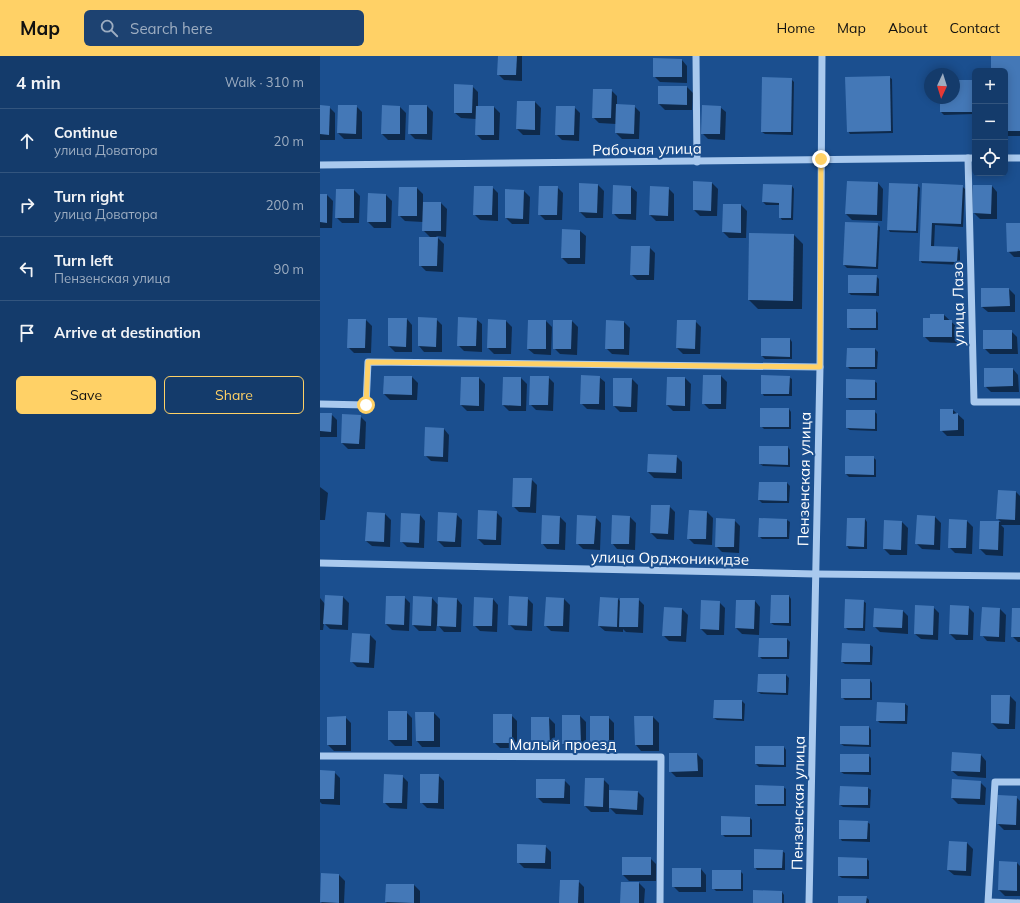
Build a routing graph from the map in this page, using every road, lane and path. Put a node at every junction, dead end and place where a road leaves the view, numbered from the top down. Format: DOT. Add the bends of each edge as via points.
graph roads {
  1 [pos="696,56"];
  2 [pos="822,56"];
  3 [pos="971,158"];
  4 [pos="1008,158"];
  5 [pos="1020,158"];
  6 [pos="821,159"];
  7 [pos="697,162"];
  8 [pos="320,165"];
  9 [pos="820,367"];
  10 [pos="1020,402"];
  11 [pos="320,404"];
  12 [pos="320,563"];
  13 [pos="815,574"];
  14 [pos="1020,576"];
  15 [pos="320,756"];
  16 [pos="1020,782"];
  17 [pos="989,902"];
  18 [pos="660,903"];
  19 [pos="809,903"];
  20 [pos="1020,903"];
  1 -- 7 [label="street"];
  2 -- 6 [label="street, Пензенская улица"];
  3 -- 6 [label="street, Рабочая улица"];
  3 -- 10 [label="street, улица Лазо" via="974,402"];
  4 -- 5 [label="street"];
  6 -- 7 [label="street, Рабочая улица"];
  6 -- 9 [label="street, Пензенская улица"];
  7 -- 8 [label="street, Рабочая улица"];
  9 -- 11 [label="street" via="368,362 366,405"];
  9 -- 13 [label="street, Пензенская улица"];
  12 -- 13 [label="street, улица Орджоникидзе"];
  13 -- 14 [label="street, улица Орджоникидзе"];
  13 -- 19 [label="street, Пензенская улица"];
  15 -- 18 [label="street, Малый проезд" via="661,757"];
  16 -- 17 [label="street" via="995,782"];
  17 -- 20 [label="street"];
}
